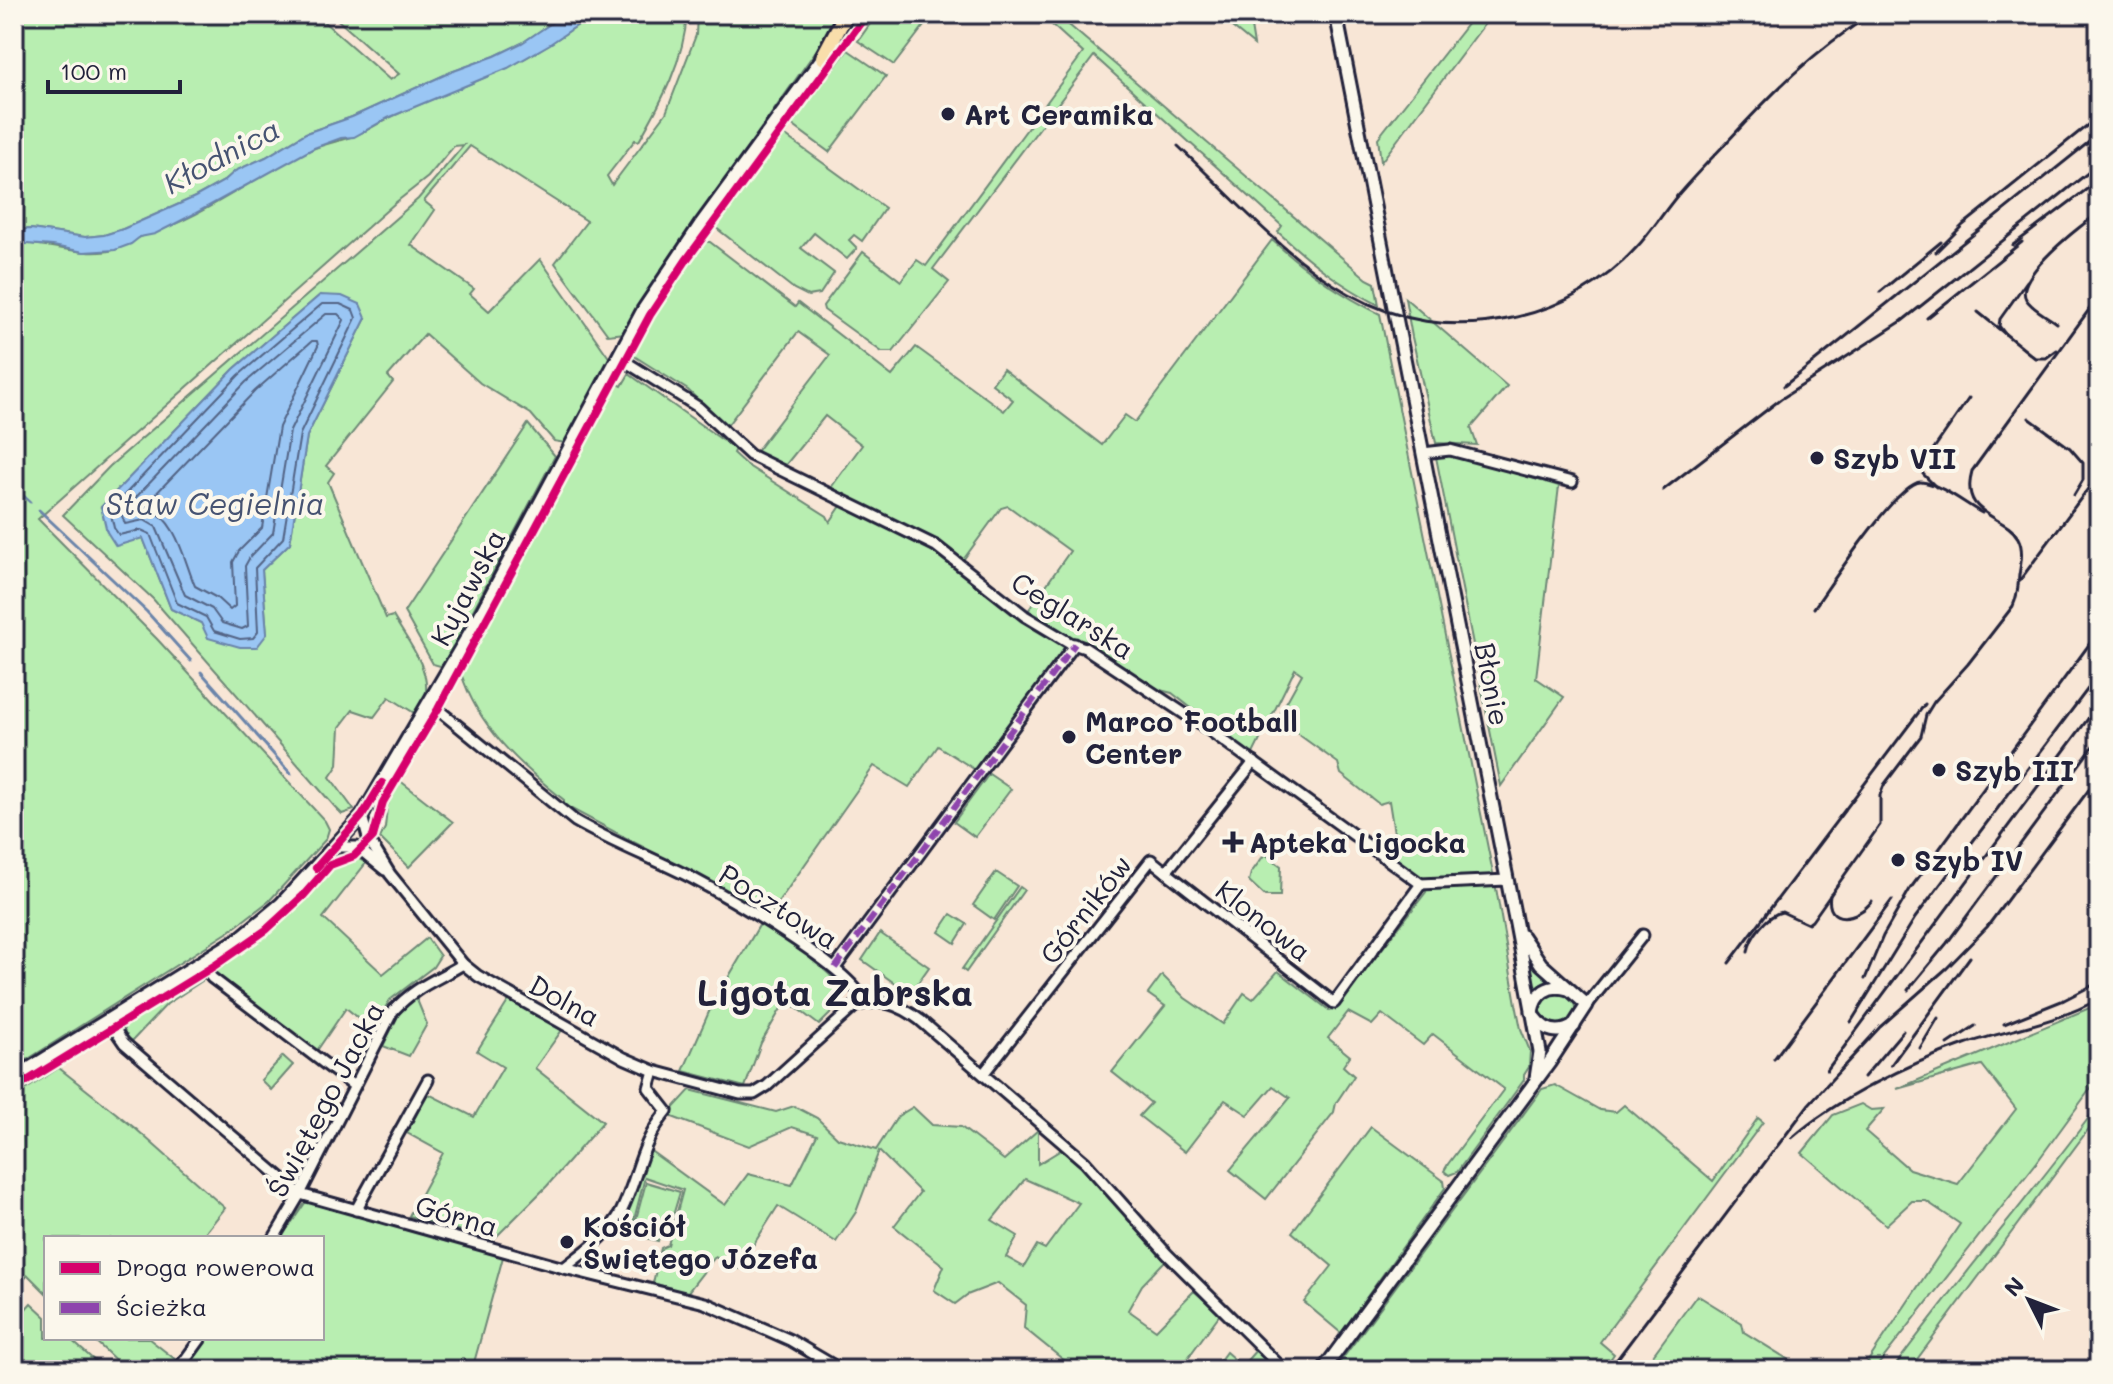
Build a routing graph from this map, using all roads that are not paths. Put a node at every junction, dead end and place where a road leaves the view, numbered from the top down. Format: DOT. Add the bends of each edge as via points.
graph roads {
  1 [pos="846,14"];
  2 [pos="854,14"];
  3 [pos="1336,14"];
  4 [pos="823,57"];
  5 [pos="618,357"];
  6 [pos="1423,453"];
  7 [pos="1572,482"];
  8 [pos="1075,644"];
  9 [pos="430,703"];
  10 [pos="1254,762"];
  11 [pos="362,816"];
  12 [pos="349,831"];
  13 [pos="368,838"];
  14 [pos="336,847"];
  15 [pos="357,847"];
  16 [pos="1166,872"];
  17 [pos="390,874"];
  18 [pos="1507,880"];
  19 [pos="1421,884"];
  20 [pos="1516,924"];
  21 [pos="1643,935"];
  22 [pos="201,964"];
  23 [pos="463,964"];
  24 [pos="835,968"];
  25 [pos="1570,989"];
  26 [pos="865,1003"];
  27 [pos="1587,1005"];
  28 [pos="1533,1015"];
  29 [pos="109,1021"];
  30 [pos="1575,1026"];
  31 [pos="654,1071"];
  32 [pos="984,1073"];
  33 [pos="14,1078"];
  34 [pos="1536,1078"];
  35 [pos="428,1080"];
  36 [pos="354,1086"];
  37 [pos="300,1194"];
  38 [pos="356,1210"];
  39 [pos="275,1236"];
  40 [pos="564,1268"];
  41 [pos="200,1340"];
  42 [pos="178,1370"];
  43 [pos="841,1370"];
  44 [pos="1284,1370"];
  45 [pos="1323,1370"];
  1 -- 4 [label="main road"];
  2 -- 4 [label="street, Kujawska"];
  3 -- 6 [label="street, Błonie"];
  4 -- 5 [label="street, Kujawska" via="667,272"];
  5 -- 8 [label="street, Ceglarska" via="698,407 750,455 936,546 1025,616"];
  5 -- 9 [label="street, Kujawska"];
  6 -- 7 [label="street" via="1450,450"];
  6 -- 18 [label="street, Błonie"];
  8 -- 10 [label="street, Ceglarska"];
  8 -- 24 [label="street"];
  9 -- 11 [label="street, Kujawska"];
  9 -- 24 [label="street, Pocztowa" via="575,821 692,878"];
  10 -- 16 [label="street, Górników"];
  10 -- 19 [label="street, Ceglarska"];
  11 -- 12 [label="street, Kujawska"];
  11 -- 13 [label="street, Dolna"];
  12 -- 13 [label="street"];
  12 -- 14 [label="street, Kujawska"];
  12 -- 15 [label="street, Dolna"];
  13 -- 17 [label="street, Dolna"];
  14 -- 15 [label="street"];
  14 -- 22 [label="street, Kujawska" via="281,904"];
  15 -- 17 [label="street, Dolna"];
  16 -- 19 [label="street, Klonowa" via="1334,1003"];
  16 -- 32 [label="street, Górników" via="1151,860"];
  17 -- 23 [label="street, Dolna"];
  18 -- 19 [label="street"];
  18 -- 20 [label="street, Błonie"];
  20 -- 25 [label="street, Błonie" via="1536,959"];
  20 -- 28 [label="street, Błonie"];
  21 -- 27 [label="street"];
  22 -- 29 [label="street, Kujawska"];
  22 -- 36 [label="street" via="212,978"];
  23 -- 31 [label="street, Dolna" via="494,986"];
  23 -- 36 [label="street, Świętego Jacka" via="423,984 393,1011"];
  24 -- 26 [label="street, Pocztowa"];
  25 -- 27 [label="street, Błonie"];
  25 -- 28 [label="street" via="1556,986 1544,991"];
  26 -- 31 [label="street, Dolna" via="841,1016 748,1095"];
  26 -- 32 [label="street" via="901,1007"];
  27 -- 30 [label="street"];
  28 -- 30 [label="street" via="1553,1031"];
  28 -- 34 [label="street, Błonie" via="1541,1059"];
  29 -- 33 [label="street, Kujawska"];
  29 -- 37 [label="street, Górna" via="124,1043"];
  30 -- 34 [label="street"];
  31 -- 40 [label="street" via="651,1093 667,1111 646,1142 621,1212 604,1235"];
  32 -- 44 [label="street" via="1085,1162 1167,1254"];
  34 -- 45 [label="street"];
  35 -- 38 [label="street"];
  36 -- 37 [label="street, Świętego Jacka"];
  37 -- 38 [label="street, Górna"];
  37 -- 39 [label="street, Świętego Jacka"];
  38 -- 40 [label="street, Górna"];
  40 -- 43 [label="street, Górna" via="705,1303 790,1340"];
  41 -- 42 [label="street"];
}
